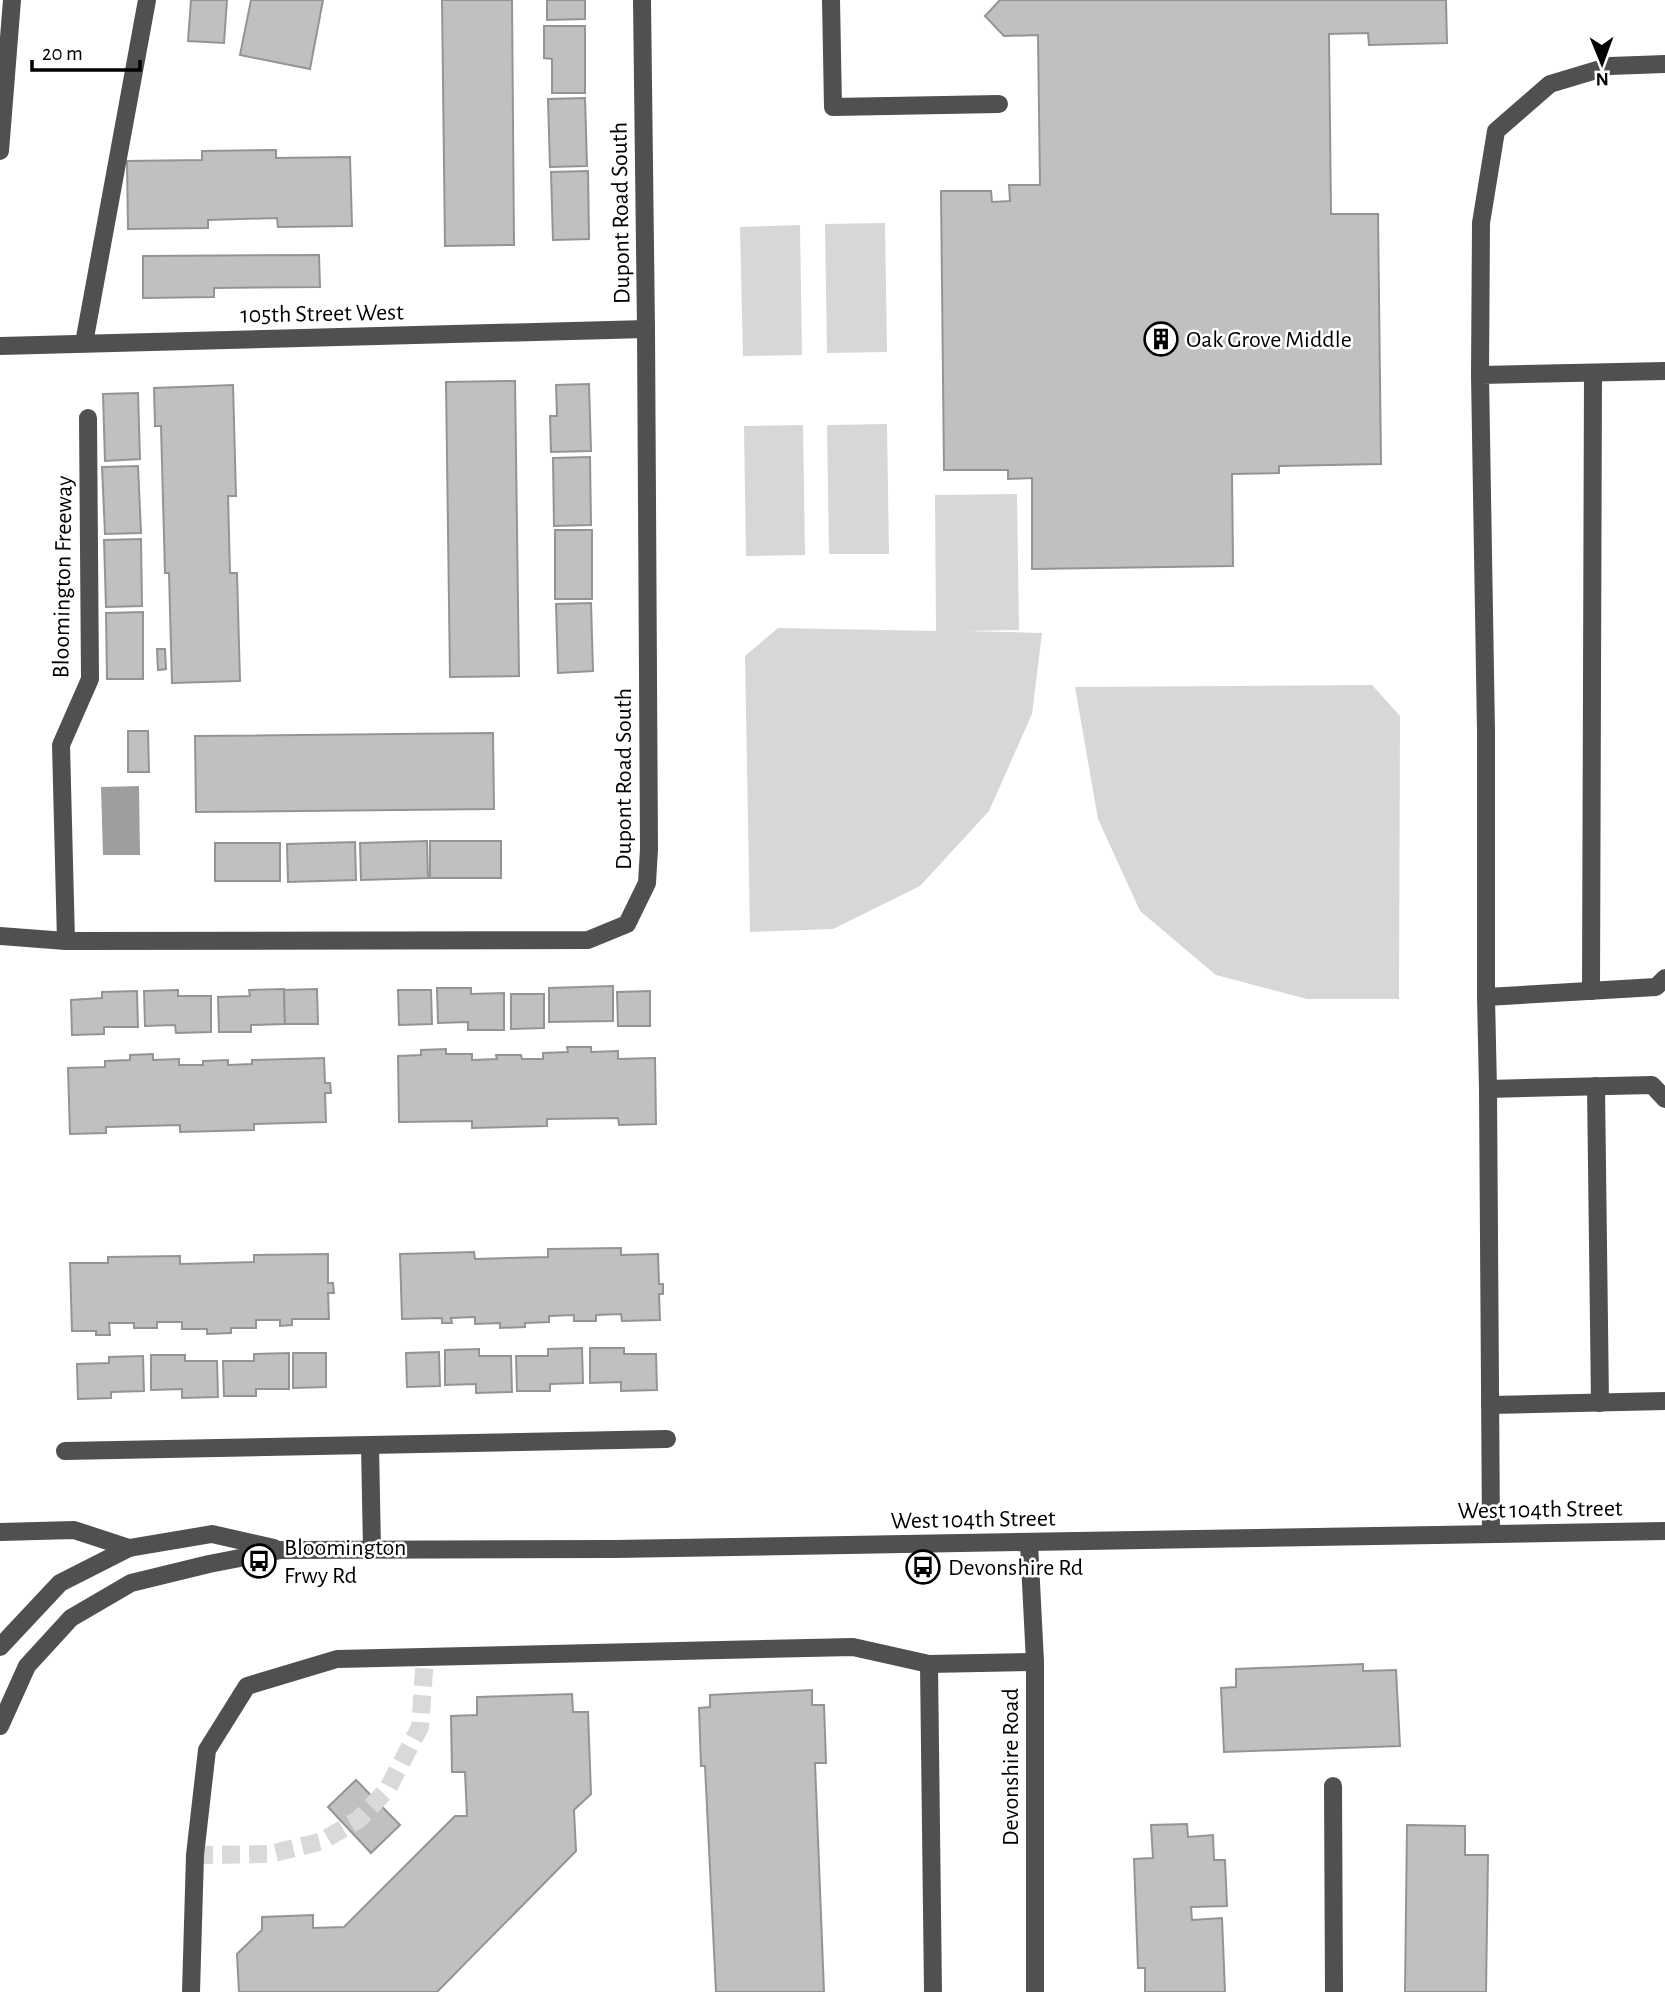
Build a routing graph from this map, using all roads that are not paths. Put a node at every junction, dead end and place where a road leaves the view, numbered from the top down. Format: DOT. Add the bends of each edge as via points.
graph roads {
  1 [pos="12,0"];
  2 [pos="147,0"];
  3 [pos="642,0"];
  4 [pos="831,0"];
  5 [pos="1665,64"];
  6 [pos="999,104"];
  7 [pos="0,150"];
  8 [pos="646,329"];
  9 [pos="84,343"];
  10 [pos="0,346"];
  11 [pos="1665,371"];
  12 [pos="1593,373"];
  13 [pos="1480,375"];
  14 [pos="88,418"];
  15 [pos="0,936"];
  16 [pos="66,942"];
  17 [pos="1665,978"];
  18 [pos="1591,991"];
  19 [pos="1486,997"];
  20 [pos="1596,1086"];
  21 [pos="1488,1089"];
  22 [pos="1665,1099"];
  23 [pos="1665,1401"];
  24 [pos="1600,1403"];
  25 [pos="1490,1405"];
  26 [pos="667,1440"];
  27 [pos="370,1445"];
  28 [pos="65,1451"];
  29 [pos="1665,1531"];
  30 [pos="0,1532"];
  31 [pos="1491,1534"];
  32 [pos="1029,1543"];
  33 [pos="129,1548"];
  34 [pos="281,1550"];
  35 [pos="372,1550"];
  36 [pos="0,1647"];
  37 [pos="1035,1662"];
  38 [pos="929,1664"];
  39 [pos="27,1666"];
  40 [pos="0,1726"];
  41 [pos="1333,1786"];
  42 [pos="191,1992"];
  43 [pos="933,1992"];
  44 [pos="1035,1992"];
  45 [pos="1334,1992"];
  1 -- 7 [label="street"];
  2 -- 9 [label="street"];
  3 -- 8 [label="street, Dupont Road South"];
  4 -- 6 [label="street" via="833,107"];
  5 -- 13 [label="street" via="1610,66 1550,85 1496,131 1481,223"];
  8 -- 9 [label="street, 105th Street West"];
  8 -- 16 [label="street, Dupont Road South" via="649,849 647,883 627,924 588,940"];
  9 -- 10 [label="street, 105th Street West"];
  11 -- 12 [label="street"];
  12 -- 13 [label="street"];
  12 -- 18 [label="street"];
  13 -- 19 [label="street"];
  14 -- 16 [label="street, Bloomington Freeway" via="90,679 61,744"];
  15 -- 16 [label="street, Dupont Road South"];
  17 -- 18 [label="street" via="1656,987"];
  18 -- 19 [label="street"];
  19 -- 21 [label="street"];
  20 -- 21 [label="street"];
  20 -- 22 [label="street" via="1652,1085"];
  20 -- 24 [label="street"];
  21 -- 25 [label="street"];
  23 -- 24 [label="street"];
  24 -- 25 [label="street"];
  25 -- 31 [label="street"];
  26 -- 27 [label="street"];
  27 -- 28 [label="street"];
  27 -- 35 [label="street"];
  29 -- 31 [label="street, West 104th Street"];
  30 -- 33 [label="street" via="74,1531"];
  31 -- 32 [label="street, West 104th Street"];
  32 -- 35 [label="street, West 104th Street"];
  32 -- 37 [label="street, Devonshire Road"];
  33 -- 34 [label="street, West 104th Street" via="212,1534"];
  33 -- 36 [label="street, West 104th Street" via="60,1583"];
  34 -- 35 [label="street, West 104th Street"];
  34 -- 39 [label="street, West 104th Street" via="131,1583 71,1618"];
  36 -- 39 [label="street"];
  37 -- 38 [label="street"];
  37 -- 44 [label="street, Devonshire Road"];
  38 -- 42 [label="street" via="853,1647 337,1659 247,1686 206,1750 195,1855"];
  38 -- 43 [label="street"];
  39 -- 40 [label="street, West 104th Street"];
  41 -- 45 [label="street"];
}
